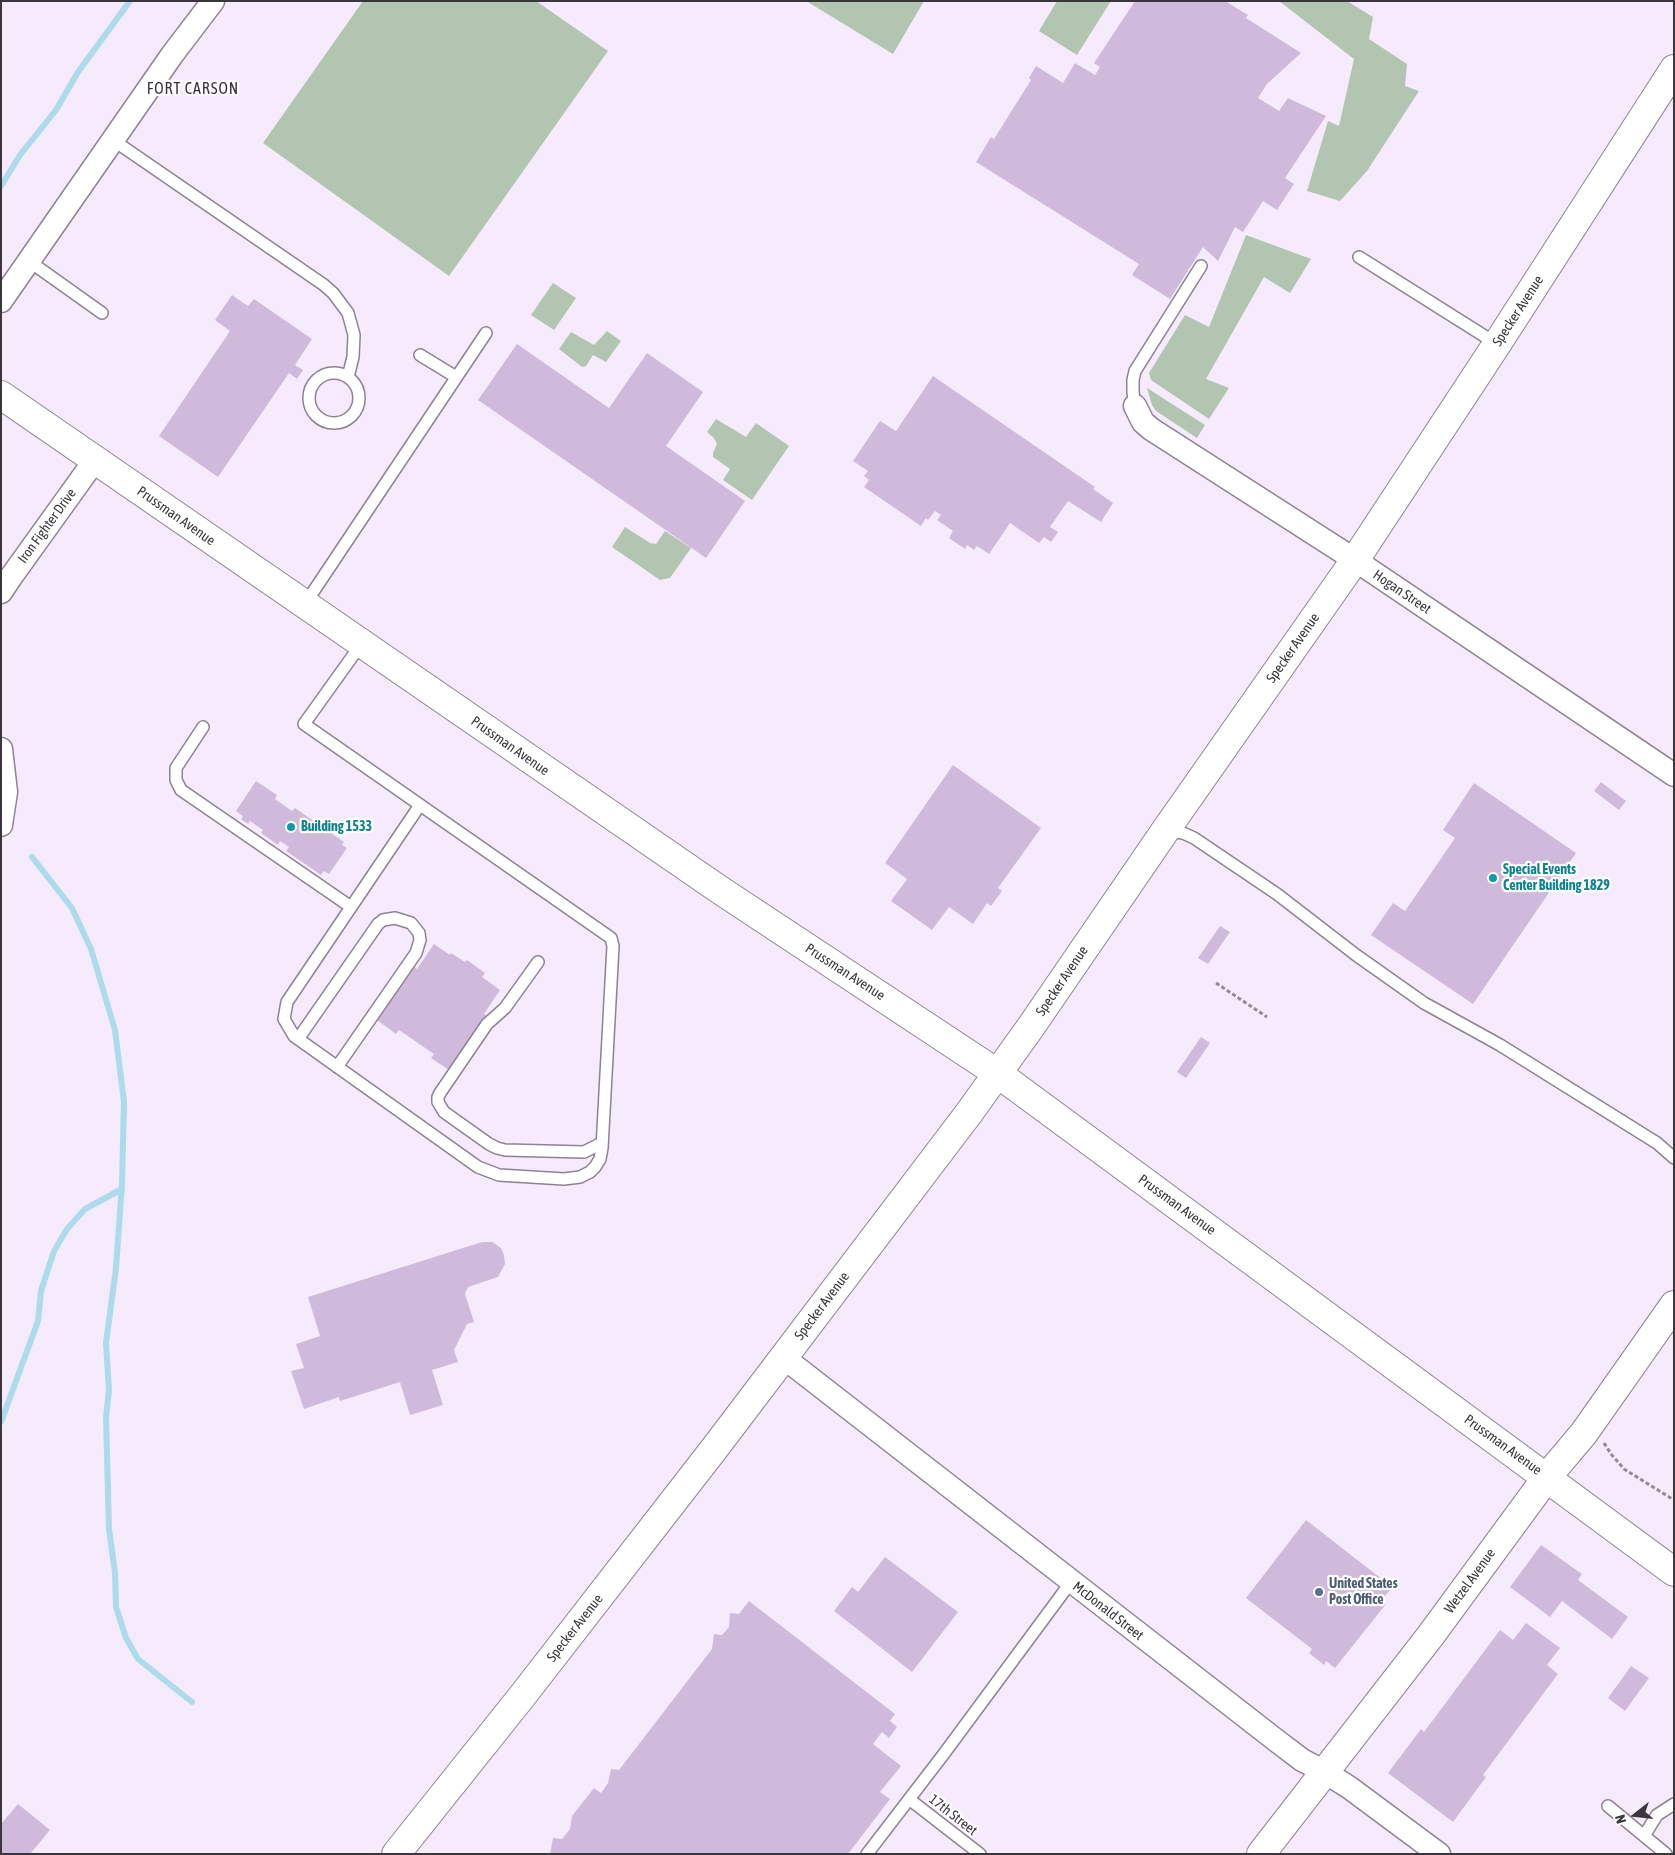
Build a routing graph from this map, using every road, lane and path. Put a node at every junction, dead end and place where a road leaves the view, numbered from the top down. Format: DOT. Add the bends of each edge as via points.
graph roads {
  1 [pos="214,1"];
  2 [pos="1674,68"];
  3 [pos="113,140"];
  4 [pos="1359,257"];
  5 [pos="29,260"];
  6 [pos="1201,266"];
  7 [pos="1,301"];
  8 [pos="102,313"];
  9 [pos="486,333"];
  10 [pos="1497,344"];
  11 [pos="420,355"];
  12 [pos="348,377"];
  13 [pos="456,377"];
  14 [pos="1,395"];
  15 [pos="1135,406"];
  16 [pos="95,460"];
  17 [pos="1355,560"];
  18 [pos="1,592"];
  19 [pos="305,604"];
  20 [pos="362,643"];
  21 [pos="203,727"];
  22 [pos="1,749"];
  23 [pos="1674,775"];
  24 [pos="420,805"];
  25 [pos="1,825"];
  26 [pos="1165,831"];
  27 [pos="351,907"];
  28 [pos="538,962"];
  29 [pos="1216,984"];
  30 [pos="1267,1017"];
  31 [pos="298,1039"];
  32 [pos="337,1067"];
  33 [pos="997,1073"];
  34 [pos="602,1143"];
  35 [pos="1674,1158"];
  36 [pos="1674,1305"];
  37 [pos="783,1357"];
  38 [pos="1604,1442"];
  39 [pos="1547,1477"];
  40 [pos="1674,1500"];
  41 [pos="1674,1572"];
  42 [pos="1071,1582"];
  43 [pos="1326,1772"];
  44 [pos="909,1799"];
  45 [pos="1674,1804"];
  46 [pos="1608,1806"];
  47 [pos="1644,1836"];
  48 [pos="396,1854"];
  49 [pos="866,1854"];
  50 [pos="980,1854"];
  51 [pos="1261,1854"];
  52 [pos="1439,1854"];
  53 [pos="1666,1854"];
  1 -- 3 [label="street"];
  2 -- 10 [label="street, Specker Avenue"];
  3 -- 5 [label="street"];
  3 -- 12 [label="lane" via="334,293 348,313 354,335 354,356"];
  4 -- 10 [label="lane"];
  5 -- 7 [label="street"];
  5 -- 8 [label="lane"];
  6 -- 15 [label="lane" via="1135,371"];
  9 -- 13 [label="lane"];
  10 -- 17 [label="street, Specker Avenue"];
  11 -- 13 [label="lane"];
  12 -- 12 [label="lane" via="326,373 312,384 310,408 318,418 335,423 354,413 359,402 358,391"];
  13 -- 19 [label="lane"];
  14 -- 16 [label="street, Prussman Avenue"];
  15 -- 17 [label="street, Hogan Street" via="1143,422 1151,429"];
  16 -- 18 [label="street, Iron Fighter Drive"];
  16 -- 19 [label="street, Prussman Avenue"];
  17 -- 23 [label="street, Hogan Street"];
  17 -- 26 [label="street, Specker Avenue"];
  19 -- 20 [label="street, Prussman Avenue"];
  20 -- 24 [label="lane" via="304,724"];
  20 -- 33 [label="street, Prussman Avenue" via="720,890"];
  21 -- 27 [label="lane" via="176,768 176,780 181,790"];
  22 -- 25 [label="street" via="6,792"];
  24 -- 27 [label="lane"];
  24 -- 34 [label="lane" via="611,938 614,946"];
  26 -- 33 [label="street, Specker Avenue"];
  26 -- 35 [label="lane" via="1194,838 1277,894 1356,956 1424,1003 1500,1045 1657,1143"];
  27 -- 31 [label="lane" via="286,1002 284,1020"];
  28 -- 34 [label="lane" via="505,1008 487,1024 440,1093 438,1102 444,1112 490,1144 505,1150 584,1152"];
  29 -- 30 [label="path"];
  31 -- 32 [label="lane"];
  31 -- 32 [label="lane" via="378,924 396,918 411,923 419,933 416,953"];
  32 -- 34 [label="lane" via="478,1167 494,1174 564,1179 580,1177 595,1167 600,1159"];
  33 -- 37 [label="street, Specker Avenue"];
  33 -- 39 [label="street, Prussman Avenue"];
  36 -- 39 [label="street, Wetzel Avenue" via="1584,1433"];
  37 -- 42 [label="street, McDonald Street"];
  37 -- 48 [label="street, Specker Avenue" via="590,1610"];
  38 -- 40 [label="path" via="1624,1469"];
  39 -- 41 [label="street, Prussman Avenue"];
  39 -- 43 [label="street, Wetzel Avenue"];
  42 -- 43 [label="street, McDonald Street" via="1302,1760"];
  42 -- 44 [label="lane"];
  43 -- 51 [label="street, Wetzel Avenue"];
  43 -- 52 [label="street, McDonald Street"];
  44 -- 49 [label="lane"];
  44 -- 50 [label="lane, 17th Street"];
  45 -- 47 [label="lane" via="1657,1815"];
  46 -- 47 [label="lane"];
  47 -- 53 [label="lane"];
}
